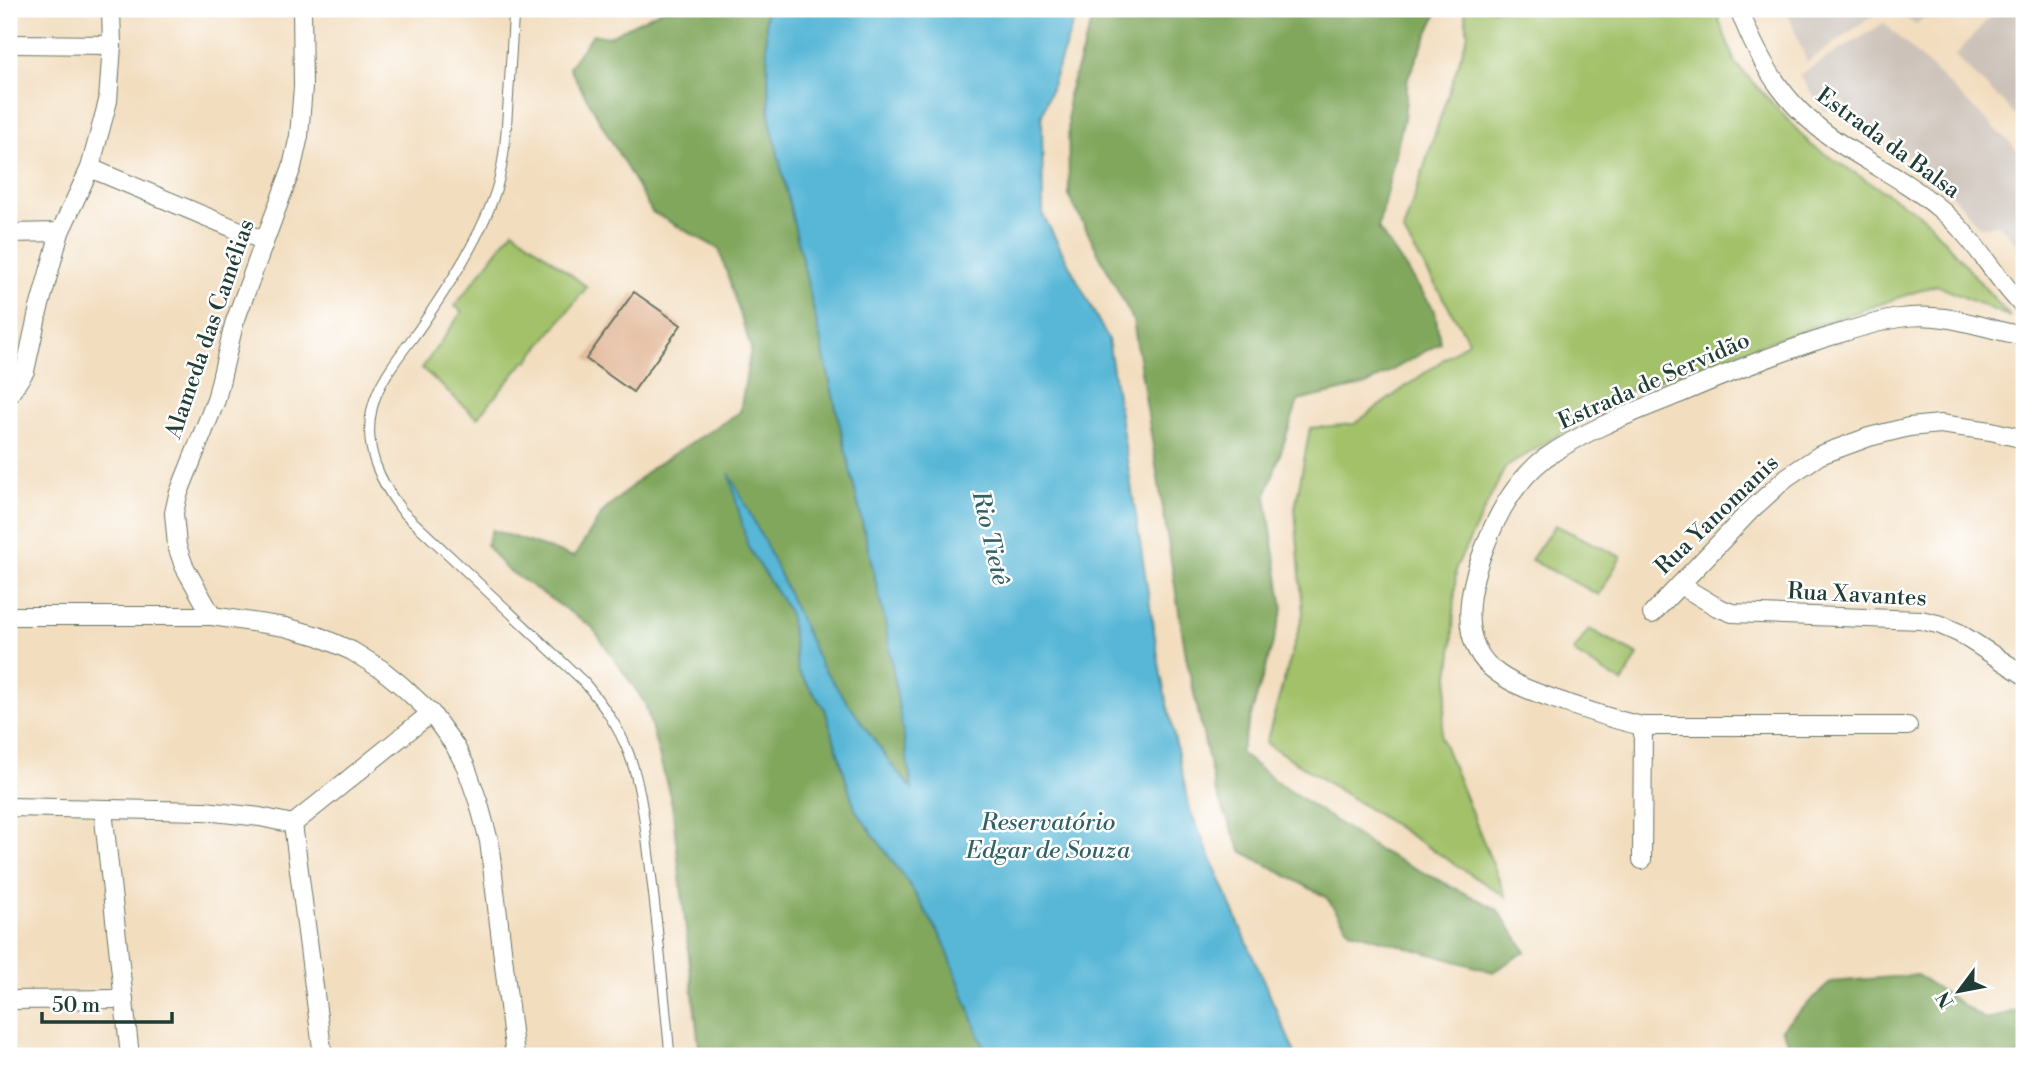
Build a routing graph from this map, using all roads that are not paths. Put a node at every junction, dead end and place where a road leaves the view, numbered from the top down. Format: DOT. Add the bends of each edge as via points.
graph roads {
  1 [pos="111,9"];
  2 [pos="302,9"];
  3 [pos="514,9"];
  4 [pos="1739,9"];
  5 [pos="9,44"];
  6 [pos="112,45"];
  7 [pos="90,168"];
  8 [pos="60,232"];
  9 [pos="9,233"];
  10 [pos="264,241"];
  11 [pos="2024,307"];
  12 [pos="2024,336"];
  13 [pos="9,395"];
  14 [pos="2024,439"];
  15 [pos="1680,585"];
  16 [pos="1652,614"];
  17 [pos="9,615"];
  18 [pos="212,616"];
  19 [pos="2024,675"];
  20 [pos="431,713"];
  21 [pos="1643,726"];
  22 [pos="1908,726"];
  23 [pos="9,807"];
  24 [pos="103,810"];
  25 [pos="293,824"];
  26 [pos="1642,860"];
  27 [pos="124,999"];
  28 [pos="9,1000"];
  29 [pos="130,1056"];
  30 [pos="323,1056"];
  31 [pos="515,1056"];
  32 [pos="670,1056"];
  1 -- 6 [label="street"];
  2 -- 10 [label="street, Alameda das Camélias" via="299,136"];
  3 -- 32 [label="lane" via="505,147 498,184 458,267 381,386 372,409 372,454 379,476 403,512 584,682 617,727 641,796"];
  4 -- 11 [label="street, Estrada da Balsa" via="1770,76 1791,101 1842,145 1945,213"];
  5 -- 6 [label="street"];
  6 -- 7 [label="street" via="108,101"];
  7 -- 8 [label="street"];
  7 -- 10 [label="street"];
  8 -- 9 [label="street"];
  8 -- 13 [label="street" via="25,372"];
  10 -- 18 [label="street, Alameda das Camélias" via="234,324 216,400 174,513 184,566"];
  12 -- 21 [label="street, Estrada de Servidão" via="1944,317 1901,318 1859,327 1617,419 1564,446 1525,476 1492,528 1478,566 1470,596 1470,627 1477,653 1499,675 1529,690"];
  14 -- 15 [label="street, Rua Yanomanis" via="1940,424 1869,437 1820,455 1777,485"];
  15 -- 16 [label="street, Rua Yanomanis"];
  15 -- 19 [label="street, Rua Xavantes" via="1732,613 1931,622 1959,633"];
  17 -- 18 [label="street"];
  18 -- 20 [label="street" via="285,627 352,651 382,670"];
  20 -- 25 [label="street"];
  20 -- 31 [label="street" via="466,767 489,841"];
  21 -- 22 [label="street, Estrada de Servidão"];
  21 -- 26 [label="street"];
  23 -- 24 [label="street"];
  24 -- 25 [label="street" via="205,811"];
  24 -- 27 [label="street"];
  25 -- 30 [label="street"];
  27 -- 28 [label="street"];
  27 -- 29 [label="street"];
}
